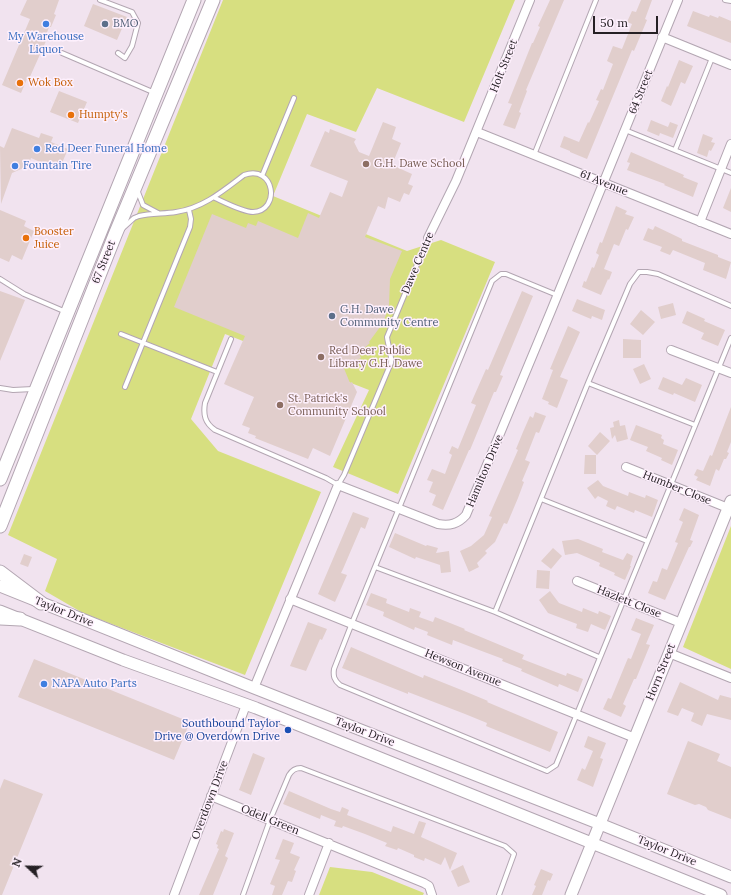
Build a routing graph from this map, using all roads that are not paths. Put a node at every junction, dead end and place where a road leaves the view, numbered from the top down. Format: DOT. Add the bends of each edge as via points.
graph roads {
  1 [pos="100,0"];
  2 [pos="194,0"];
  3 [pos="213,0"];
  4 [pos="530,0"];
  5 [pos="596,0"];
  6 [pos="678,0"];
  7 [pos="725,0"];
  8 [pos="731,2"];
  9 [pos="662,37"];
  10 [pos="62,53"];
  11 [pos="118,53"];
  12 [pos="712,58"];
  13 [pos="731,65"];
  14 [pos="156,93"];
  15 [pos="294,98"];
  16 [pos="625,130"];
  17 [pos="477,132"];
  18 [pos="731,144"];
  19 [pos="675,150"];
  20 [pos="534,155"];
  21 [pos="721,169"];
  22 [pos="731,173"];
  23 [pos="262,176"];
  24 [pos="603,183"];
  25 [pos="136,185"];
  26 [pos="215,198"];
  27 [pos="189,210"];
  28 [pos="158,214"];
  29 [pos="700,222"];
  30 [pos="731,234"];
  31 [pos="115,235"];
  32 [pos="428,238"];
  33 [pos="0,279"];
  34 [pos="557,295"];
  35 [pos="731,306"];
  36 [pos="67,312"];
  37 [pos="121,334"];
  38 [pos="731,338"];
  39 [pos="231,339"];
  40 [pos="143,342"];
  41 [pos="671,350"];
  42 [pos="718,368"];
  43 [pos="217,372"];
  44 [pos="731,373"];
  45 [pos="588,383"];
  46 [pos="125,387"];
  47 [pos="0,388"];
  48 [pos="36,389"];
  49 [pos="695,425"];
  50 [pos="626,467"];
  51 [pos="0,479"];
  52 [pos="338,485"];
  53 [pos="671,485"];
  54 [pos="541,499"];
  55 [pos="730,505"];
  56 [pos="399,509"];
  57 [pos="0,526"];
  58 [pos="648,541"];
  59 [pos="375,567"];
  60 [pos="0,572"];
  61 [pos="578,581"];
  62 [pos="0,586"];
  63 [pos="290,599"];
  64 [pos="624,600"];
  65 [pos="41,603"];
  66 [pos="0,611"];
  67 [pos="495,612"];
  68 [pos="0,618"];
  69 [pos="20,619"];
  70 [pos="352,623"];
  71 [pos="681,623"];
  72 [pos="669,653"];
  73 [pos="599,657"];
  74 [pos="731,678"];
  75 [pos="254,688"];
  76 [pos="246,705"];
  77 [pos="577,714"];
  78 [pos="634,738"];
  79 [pos="212,796"];
  80 [pos="270,820"];
  81 [pos="600,824"];
  82 [pos="329,843"];
  83 [pos="592,844"];
  84 [pos="731,877"];
  85 [pos="174,895"];
  86 [pos="243,895"];
  87 [pos="309,895"];
  88 [pos="432,895"];
  89 [pos="499,895"];
  90 [pos="571,895"];
  91 [pos="721,895"];
  1 -- 11 [label="lane" via="132,12 138,23 132,46 125,58"];
  2 -- 14 [label="main road, 67 Street"];
  3 -- 25 [label="main road, 67 Street"];
  4 -- 17 [label="street, Holt Street"];
  5 -- 20 [label="lane"];
  6 -- 9 [label="street, 64 Street"];
  7 -- 8 [label="lane"];
  9 -- 12 [label="street"];
  9 -- 16 [label="street, 64 Street"];
  10 -- 14 [label="lane"];
  12 -- 13 [label="street"];
  12 -- 19 [label="lane"];
  14 -- 36 [label="main road, 67 Street"];
  15 -- 23 [label="lane"];
  16 -- 19 [label="lane"];
  16 -- 24 [label="street, 64 Street"];
  17 -- 20 [label="street, 61 Avenue"];
  17 -- 32 [label="street, Dawe Centre"];
  18 -- 21 [label="street"];
  19 -- 21 [label="lane"];
  20 -- 24 [label="street, 61 Avenue"];
  21 -- 22 [label="lane"];
  21 -- 29 [label="street"];
  23 -- 26 [label="lane" via="252,173 244,175"];
  23 -- 26 [label="lane" via="267,180 271,191 268,203 258,211 247,211"];
  24 -- 29 [label="street, 61 Avenue"];
  24 -- 34 [label="street, Hamilton Drive"];
  25 -- 28 [label="lane" via="143,205"];
  25 -- 31 [label="main road, 67 Street"];
  26 -- 27 [label="lane"];
  27 -- 28 [label="lane"];
  27 -- 40 [label="lane" via="190,227"];
  28 -- 31 [label="lane" via="134,218"];
  29 -- 30 [label="street, 61 Avenue"];
  31 -- 57 [label="main road, 67 Street"];
  32 -- 52 [label="lane, Dawe Centre" via="387,337 392,354 391,363"];
  33 -- 36 [label="lane" via="24,294"];
  34 -- 56 [label="street, Hamilton Drive" via="466,515 459,522 443,525"];
  34 -- 56 [label="lane" via="510,276 501,274 494,277"];
  35 -- 45 [label="lane" via="658,274 640,272 630,284"];
  36 -- 48 [label="main road, 67 Street"];
  37 -- 40 [label="lane"];
  38 -- 42 [label="lane"];
  39 -- 43 [label="lane"];
  40 -- 43 [label="lane"];
  40 -- 46 [label="lane"];
  41 -- 42 [label="street"];
  42 -- 44 [label="street"];
  42 -- 49 [label="lane"];
  43 -- 52 [label="lane" via="203,411 209,426"];
  45 -- 49 [label="lane"];
  45 -- 54 [label="lane"];
  47 -- 48 [label="lane"];
  48 -- 51 [label="main road, 67 Street"];
  49 -- 53 [label="lane"];
  50 -- 53 [label="street, Humber Close"];
  52 -- 56 [label="street, Hamilton Drive"];
  52 -- 63 [label="street"];
  53 -- 55 [label="street, Humber Close"];
  53 -- 58 [label="lane"];
  54 -- 58 [label="lane"];
  54 -- 67 [label="lane"];
  55 -- 71 [label="main road, Horn Street"];
  56 -- 59 [label="lane"];
  58 -- 64 [label="lane"];
  59 -- 67 [label="lane"];
  59 -- 70 [label="lane"];
  60 -- 65 [label="main road"];
  61 -- 64 [label="street, Hazlett Close"];
  62 -- 65 [label="main road, Taylor Drive"];
  63 -- 70 [label="street, Hewson Avenue"];
  63 -- 75 [label="street"];
  64 -- 71 [label="street, Hazlett Close"];
  64 -- 73 [label="lane"];
  65 -- 75 [label="main road, Taylor Drive"];
  66 -- 69 [label="main road, Taylor Drive"];
  67 -- 73 [label="lane"];
  68 -- 69 [label="main road"];
  69 -- 76 [label="main road, Taylor Drive"];
  70 -- 77 [label="street, Hewson Avenue"];
  70 -- 77 [label="lane" via="334,669 333,675 340,685 547,771 556,765"];
  71 -- 72 [label="main road, Horn Street"];
  72 -- 74 [label="street"];
  72 -- 78 [label="main road, Horn Street"];
  73 -- 77 [label="lane"];
  75 -- 81 [label="main road, Taylor Drive"];
  76 -- 79 [label="street, Overdown Drive"];
  76 -- 83 [label="main road, Taylor Drive"];
  77 -- 78 [label="street, Hewson Avenue"];
  78 -- 81 [label="main road, Horn Street"];
  79 -- 80 [label="street, Odell Green"];
  79 -- 85 [label="street, Overdown Drive"];
  80 -- 82 [label="street, Odell Green"];
  80 -- 86 [label="lane"];
  80 -- 89 [label="lane" via="289,775 297,768 301,768 505,846 514,854"];
  81 -- 83 [label="main road, Horn Street"];
  81 -- 84 [label="main road, Taylor Drive"];
  82 -- 87 [label="street"];
  82 -- 88 [label="street, Odell Green" via="424,882 429,886"];
  83 -- 90 [label="main road, Horn Street"];
  83 -- 91 [label="main road, Taylor Drive"];
}
